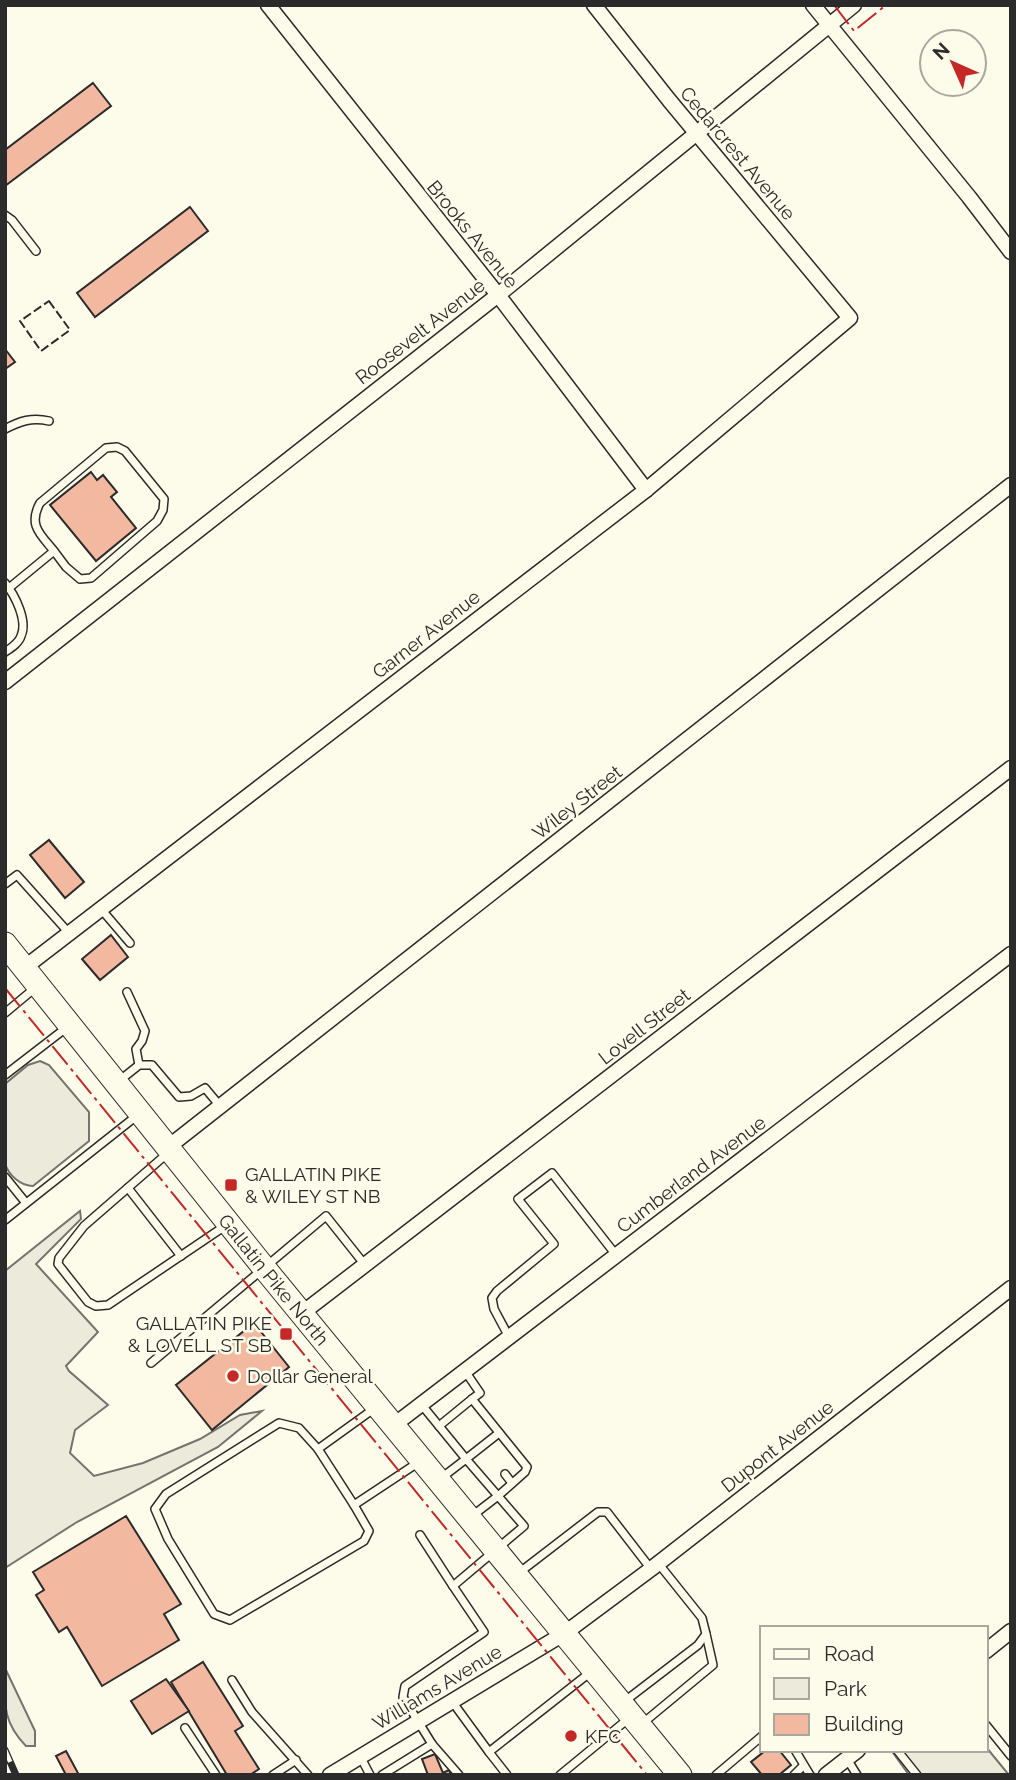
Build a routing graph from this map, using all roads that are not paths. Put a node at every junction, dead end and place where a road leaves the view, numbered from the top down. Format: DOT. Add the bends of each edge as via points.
graph roads {
  1 [pos="268,5"];
  2 [pos="594,5"];
  3 [pos="813,5"];
  4 [pos="854,5"];
  5 [pos="829,25"];
  6 [pos="698,135"];
  7 [pos="5,215"];
  8 [pos="36,251"];
  9 [pos="1011,252"];
  10 [pos="498,295"];
  11 [pos="844,323"];
  12 [pos="49,421"];
  13 [pos="5,429"];
  14 [pos="1011,485"];
  15 [pos="646,490"];
  16 [pos="54,551"];
  17 [pos="7,586"];
  18 [pos="5,652"];
  19 [pos="5,682"];
  20 [pos="1011,768"];
  21 [pos="5,884"];
  22 [pos="101,909"];
  23 [pos="69,933"];
  24 [pos="131,943"];
  25 [pos="5,944"];
  26 [pos="1011,954"];
  27 [pos="31,976"];
  28 [pos="127,992"];
  29 [pos="5,1013"];
  30 [pos="70,1025"];
  31 [pos="139,1065"];
  32 [pos="5,1075"];
  33 [pos="116,1084"];
  34 [pos="220,1107"];
  35 [pos="140,1114"];
  36 [pos="168,1150"];
  37 [pos="5,1177"];
  38 [pos="128,1188"];
  39 [pos="26,1203"];
  40 [pos="5,1220"];
  41 [pos="228,1224"];
  42 [pos="616,1255"];
  43 [pos="181,1256"];
  44 [pos="365,1265"];
  45 [pos="265,1269"];
  46 [pos="1011,1288"];
  47 [pos="301,1314"];
  48 [pos="509,1338"];
  49 [pos="151,1363"];
  50 [pos="465,1371"];
  51 [pos="472,1399"];
  52 [pos="421,1404"];
  53 [pos="378,1405"];
  54 [pos="394,1425"];
  55 [pos="439,1426"];
  56 [pos="499,1433"];
  57 [pos="483,1446"];
  58 [pos="318,1449"];
  59 [pos="490,1455"];
  60 [pos="466,1459"];
  61 [pos="423,1460"];
  62 [pos="505,1474"];
  63 [pos="439,1479"];
  64 [pos="512,1483"];
  65 [pos="498,1496"];
  66 [pos="354,1505"];
  67 [pos="470,1517"];
  68 [pos="420,1535"];
  69 [pos="496,1550"];
  70 [pos="655,1566"];
  71 [pos="516,1575"];
  72 [pos="453,1586"];
  73 [pos="1011,1631"];
  74 [pos="565,1633"];
  75 [pos="706,1634"];
  76 [pos="988,1649"];
  77 [pos="594,1670"];
  78 [pos="232,1680"];
  79 [pos="451,1700"];
  80 [pos="631,1715"];
  81 [pos="419,1721"];
  82 [pos="988,1727"];
  83 [pos="185,1728"];
  84 [pos="760,1738"];
  85 [pos="432,1744"];
  86 [pos="489,1752"];
  87 [pos="796,1752"];
  88 [pos="899,1752"];
  89 [pos="853,1755"];
  90 [pos="360,1756"];
  91 [pos="1011,1756"];
  92 [pos="296,1760"];
  93 [pos="803,1766"];
  94 [pos="722,1773"];
  95 [pos="216,1775"];
  96 [pos="273,1775"];
  97 [pos="308,1775"];
  98 [pos="330,1775"];
  99 [pos="370,1775"];
  100 [pos="382,1775"];
  101 [pos="459,1775"];
  102 [pos="507,1775"];
  103 [pos="560,1775"];
  104 [pos="680,1775"];
  105 [pos="794,1775"];
  106 [pos="810,1775"];
  107 [pos="826,1775"];
  108 [pos="857,1775"];
  109 [pos="917,1775"];
  1 -- 10 [label="street, Brooks Avenue"];
  2 -- 6 [label="street, Cedarcrest Avenue"];
  3 -- 5 [label="street"];
  4 -- 5 [label="street, Roosevelt Avenue"];
  5 -- 6 [label="street, Roosevelt Avenue"];
  5 -- 9 [label="street"];
  6 -- 10 [label="street, Roosevelt Avenue"];
  6 -- 11 [label="street, Cedarcrest Avenue" via="849,318"];
  7 -- 8 [label="lane"];
  10 -- 15 [label="street, Brooks Avenue"];
  10 -- 19 [label="street, Roosevelt Avenue"];
  11 -- 15 [label="street, Garner Avenue"];
  12 -- 13 [label="lane" via="36,418"];
  14 -- 34 [label="street, Wiley Street"];
  15 -- 22 [label="street, Garner Avenue"];
  16 -- 16 [label="lane" via="66,567 86,580 157,521 164,499 125,450 106,449 40,503 34,514 36,528"];
  16 -- 17 [label="lane"];
  17 -- 18 [label="lane" via="23,626 21,637"];
  20 -- 44 [label="street, Lovell Street"];
  21 -- 23 [label="lane" via="17,875"];
  22 -- 23 [label="street, Garner Avenue"];
  22 -- 24 [label="lane"];
  23 -- 27 [label="street, Garner Avenue"];
  25 -- 27 [label="main road, Gallatin Pike North"];
  26 -- 42 [label="street, Cumberland Avenue"];
  27 -- 29 [label="lane"];
  27 -- 30 [label="main road, Gallatin Pike North"];
  28 -- 31 [label="lane" via="145,1031 136,1049"];
  30 -- 32 [label="lane"];
  30 -- 33 [label="main road, Gallatin Pike North"];
  31 -- 33 [label="lane"];
  31 -- 34 [label="lane" via="152,1065 179,1097 205,1088"];
  33 -- 35 [label="main road, Gallatin Pike North"];
  34 -- 36 [label="street, Wiley Street"];
  35 -- 36 [label="main road, Gallatin Pike North"];
  35 -- 39 [label="lane"];
  36 -- 38 [label="lane"];
  36 -- 41 [label="main road, Gallatin Pike North"];
  37 -- 39 [label="lane"];
  38 -- 43 [label="lane"];
  38 -- 43 [label="lane" via="84,1226 58,1265 96,1306 108,1305"];
  39 -- 40 [label="lane"];
  41 -- 43 [label="lane"];
  41 -- 45 [label="main road, Gallatin Pike North"];
  42 -- 48 [label="street, Cumberland Avenue"];
  42 -- 48 [label="lane" via="552,1173 518,1199 554,1244 492,1298"];
  44 -- 45 [label="lane" via="326,1216"];
  44 -- 47 [label="street, Lovell Street"];
  45 -- 47 [label="main road, Gallatin Pike North"];
  45 -- 49 [label="lane"];
  46 -- 70 [label="street, Dupont Avenue"];
  47 -- 53 [label="main road, Gallatin Pike North"];
  48 -- 50 [label="street, Cumberland Avenue"];
  50 -- 51 [label="lane" via="480,1393"];
  50 -- 52 [label="street, Cumberland Avenue"];
  51 -- 55 [label="lane"];
  51 -- 56 [label="lane"];
  52 -- 54 [label="street, Cumberland Avenue"];
  52 -- 55 [label="lane"];
  53 -- 54 [label="main road, Gallatin Pike North"];
  53 -- 58 [label="lane"];
  54 -- 61 [label="main road, Gallatin Pike North"];
  55 -- 60 [label="lane"];
  56 -- 57 [label="lane"];
  56 -- 64 [label="lane" via="527,1467"];
  57 -- 59 [label="lane"];
  57 -- 60 [label="lane"];
  58 -- 66 [label="lane"];
  58 -- 66 [label="lane" via="299,1428 279,1423 166,1494 155,1509 167,1539 214,1614 230,1620 364,1541 369,1531"];
  60 -- 63 [label="lane"];
  60 -- 65 [label="lane"];
  61 -- 63 [label="main road, Gallatin Pike North"];
  61 -- 66 [label="lane"];
  62 -- 64 [label="lane"];
  63 -- 67 [label="main road, Gallatin Pike North"];
  64 -- 65 [label="lane"];
  65 -- 67 [label="lane"];
  65 -- 69 [label="lane" via="524,1526"];
  67 -- 69 [label="main road, Gallatin Pike North"];
  68 -- 72 [label="lane"];
  69 -- 71 [label="main road, Gallatin Pike North"];
  69 -- 72 [label="lane"];
  70 -- 71 [label="lane" via="607,1512 598,1512"];
  70 -- 74 [label="street, Dupont Avenue"];
  70 -- 75 [label="lane" via="702,1618"];
  71 -- 74 [label="main road, Gallatin Pike North"];
  72 -- 81 [label="lane" via="484,1632 405,1686 403,1697"];
  73 -- 76 [label="street"];
  74 -- 77 [label="main road, Gallatin Pike North"];
  74 -- 79 [label="street, Williams Avenue"];
  75 -- 80 [label="lane"];
  75 -- 80 [label="lane" via="713,1665"];
  77 -- 80 [label="main road, Gallatin Pike North"];
  77 -- 86 [label="lane"];
  78 -- 92 [label="lane" via="253,1712"];
  79 -- 81 [label="street, Williams Avenue"];
  79 -- 86 [label="lane"];
  80 -- 103 [label="lane"];
  80 -- 104 [label="main road, Gallatin Pike North"];
  81 -- 85 [label="lane"];
  81 -- 90 [label="street, Williams Avenue"];
  82 -- 91 [label="lane"];
  83 -- 95 [label="lane"];
  84 -- 94 [label="lane"];
  85 -- 100 [label="lane"];
  85 -- 101 [label="lane"];
  86 -- 102 [label="lane"];
  87 -- 93 [label="lane"];
  88 -- 109 [label="lane"];
  89 -- 107 [label="street"];
  89 -- 108 [label="lane"];
  90 -- 98 [label="street, Williams Avenue"];
  90 -- 99 [label="lane"];
  92 -- 96 [label="lane"];
  92 -- 97 [label="lane"];
  93 -- 105 [label="lane"];
  93 -- 106 [label="lane"];
}
